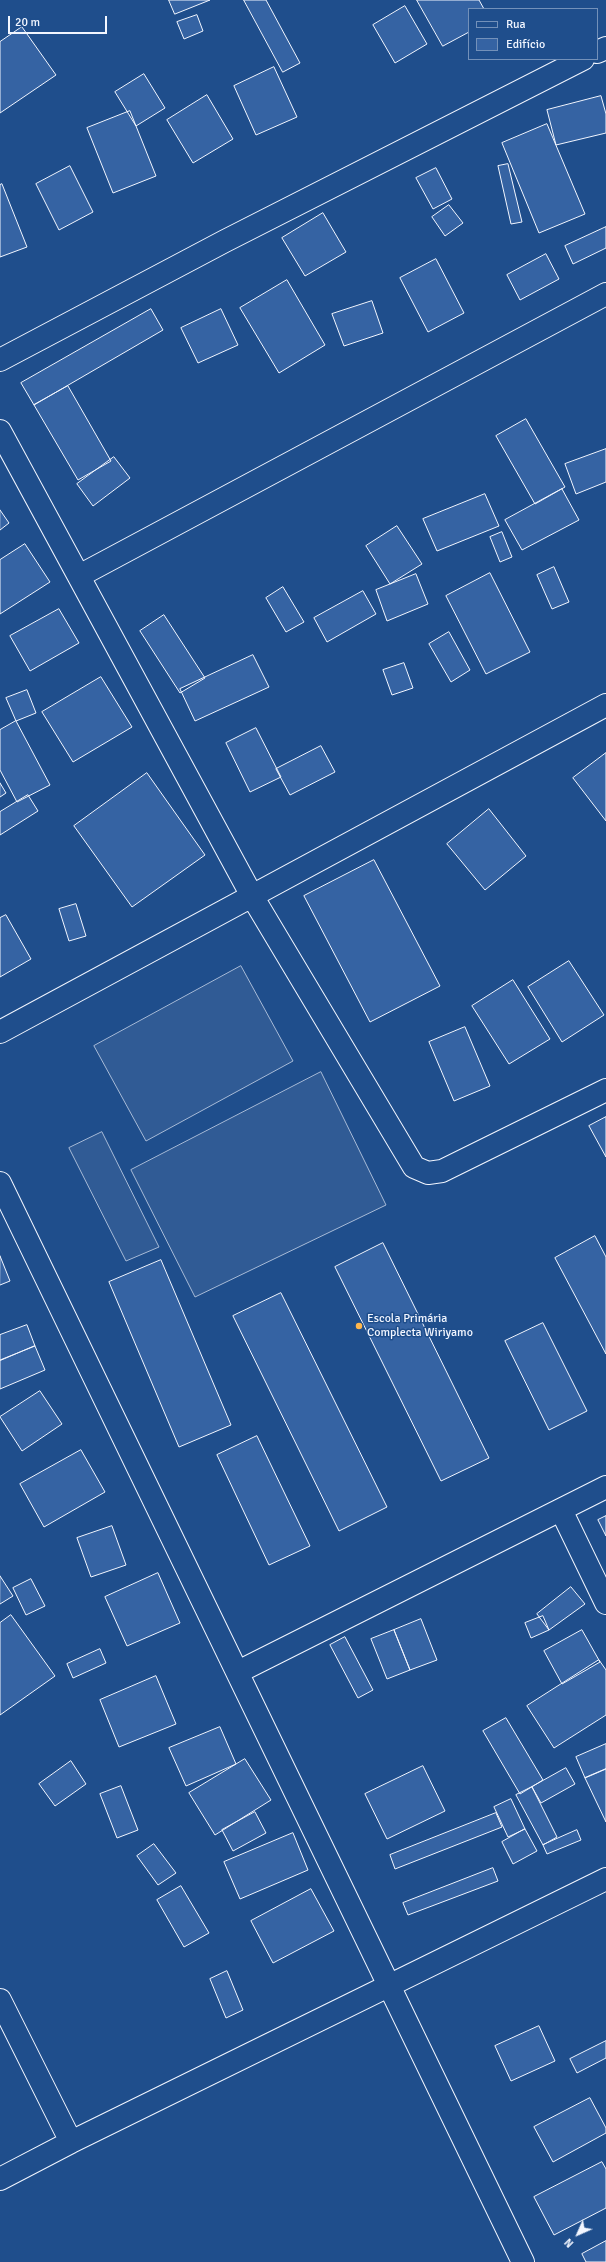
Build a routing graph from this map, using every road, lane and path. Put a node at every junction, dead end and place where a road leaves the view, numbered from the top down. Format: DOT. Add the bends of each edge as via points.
graph roads {
  1 [pos="581,60"];
  2 [pos="606,294"];
  3 [pos="0,360"];
  4 [pos="0,431"];
  5 [pos="79,576"];
  6 [pos="606,704"];
  7 [pos="252,896"];
  8 [pos="0,1032"];
  9 [pos="606,1090"];
  10 [pos="0,1183"];
  11 [pos="606,1487"];
  12 [pos="561,1510"];
  13 [pos="606,1603"];
  14 [pos="238,1672"];
  15 [pos="606,1879"];
  16 [pos="388,1986"];
  17 [pos="0,2000"];
  18 [pos="70,2142"];
  19 [pos="0,2179"];
  20 [pos="523,2262"];
  1 -- 3 [label="street" via="225,241"];
  2 -- 5 [label="street"];
  4 -- 5 [label="street"];
  5 -- 7 [label="street"];
  6 -- 7 [label="street"];
  7 -- 8 [label="street"];
  7 -- 9 [label="street" via="414,1167 428,1173 442,1171"];
  10 -- 14 [label="street"];
  11 -- 12 [label="street"];
  12 -- 13 [label="street"];
  12 -- 14 [label="street"];
  14 -- 16 [label="street"];
  15 -- 16 [label="street"];
  16 -- 18 [label="street"];
  16 -- 20 [label="street"];
  17 -- 18 [label="street"];
  18 -- 19 [label="street"];
}
